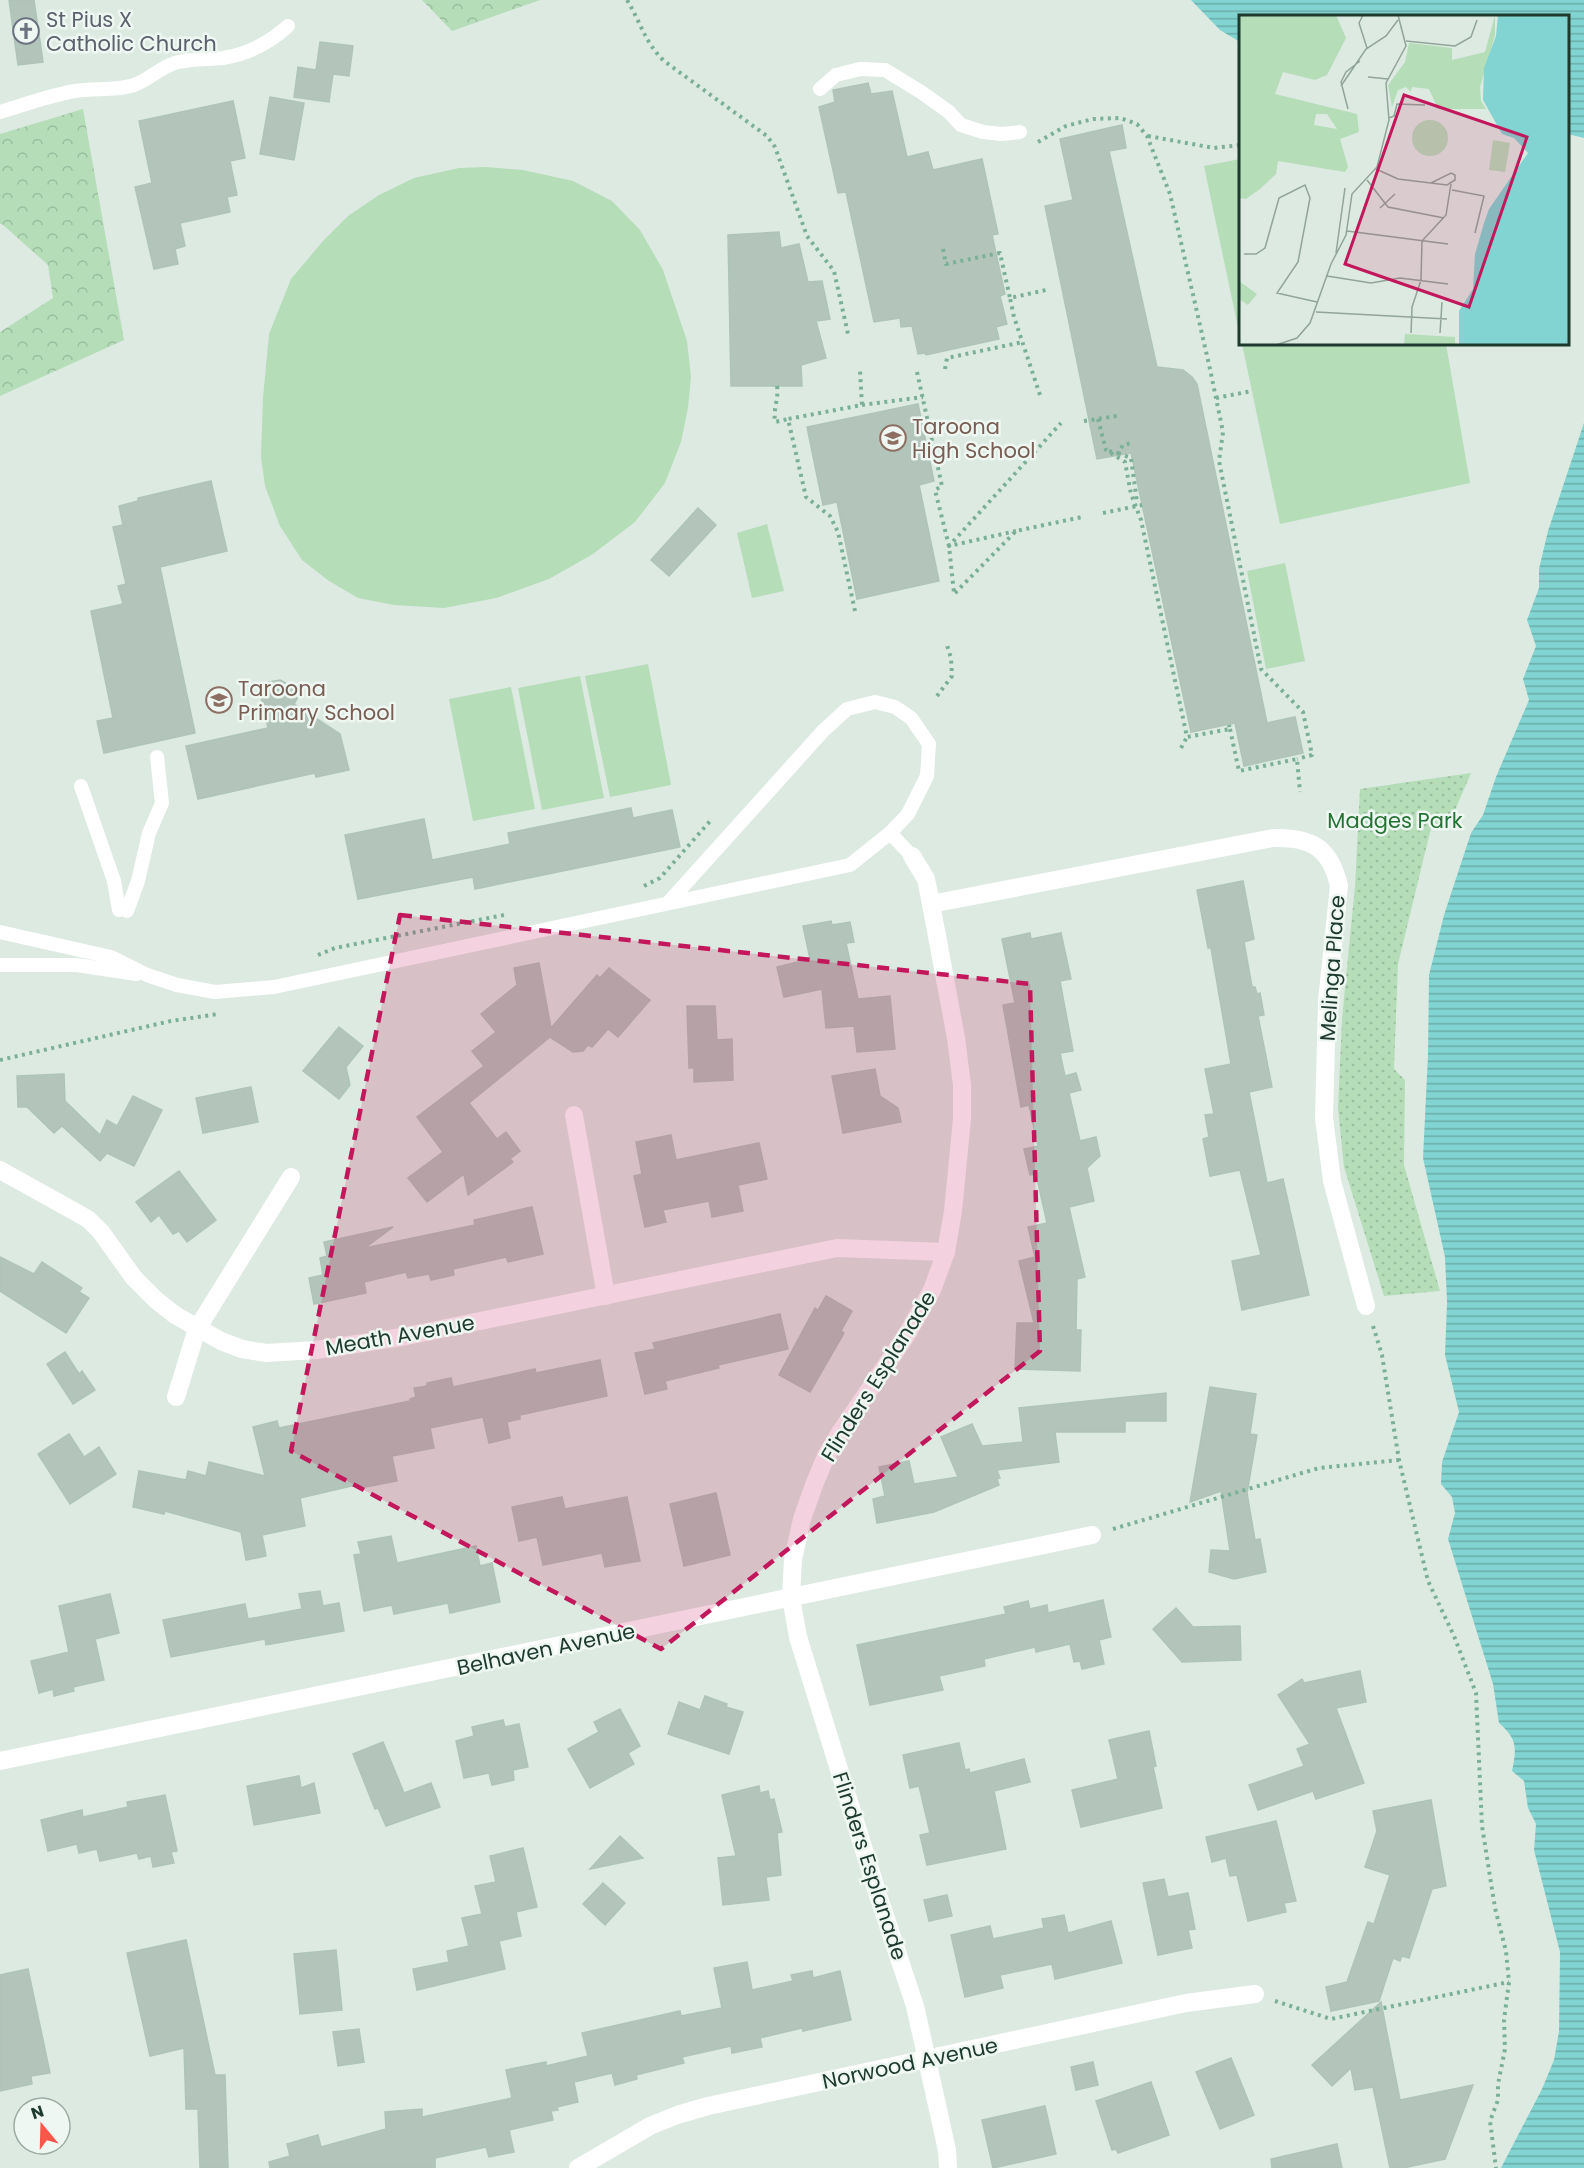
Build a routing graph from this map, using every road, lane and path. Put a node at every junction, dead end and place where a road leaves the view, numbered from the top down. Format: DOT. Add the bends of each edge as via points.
graph roads {
  1 [pos="627,0"];
  2 [pos="288,26"];
  3 [pos="820,89"];
  4 [pos="0,112"];
  5 [pos="1020,132"];
  6 [pos="1147,136"];
  7 [pos="1239,145"];
  8 [pos="1034,147"];
  9 [pos="943,249"];
  10 [pos="1046,290"];
  11 [pos="1010,298"];
  12 [pos="848,333"];
  13 [pos="1023,342"];
  14 [pos="945,369"];
  15 [pos="860,371"];
  16 [pos="917,372"];
  17 [pos="777,386"];
  18 [pos="1252,391"];
  19 [pos="1040,395"];
  20 [pos="923,397"];
  21 [pos="1216,398"];
  22 [pos="862,405"];
  23 [pos="1117,416"];
  24 [pos="788,419"];
  25 [pos="1098,419"];
  26 [pos="1084,421"];
  27 [pos="1061,423"];
  28 [pos="1132,443"];
  29 [pos="1106,450"];
  30 [pos="1118,453"];
  31 [pos="1142,505"];
  32 [pos="1137,506"];
  33 [pos="1103,513"];
  34 [pos="1082,517"];
  35 [pos="1016,531"];
  36 [pos="949,546"];
  37 [pos="855,611"];
  38 [pos="946,642"];
  39 [pos="937,696"];
  40 [pos="1187,737"];
  41 [pos="1180,748"];
  42 [pos="157,757"];
  43 [pos="1297,759"];
  44 [pos="81,786"];
  45 [pos="1300,792"];
  46 [pos="890,834"];
  47 [pos="912,856"];
  48 [pos="668,903"];
  49 [pos="931,904"];
  50 [pos="0,932"];
  51 [pos="0,965"];
  52 [pos="147,975"];
  53 [pos="574,1115"];
  54 [pos="0,1170"];
  55 [pos="291,1177"];
  56 [pos="946,1252"];
  57 [pos="606,1296"];
  58 [pos="1366,1306"];
  59 [pos="197,1329"];
  60 [pos="176,1397"];
  61 [pos="1399,1460"];
  62 [pos="1092,1535"];
  63 [pos="791,1599"];
  64 [pos="0,1761"];
  65 [pos="1509,1982"];
  66 [pos="1255,1994"];
  67 [pos="928,2059"];
  68 [pos="578,2168"];
  69 [pos="948,2168"];
  70 [pos="1496,2168"];
  1 -- 12 [label="path" via="652,49 664,61 767,136 776,147 807,236 834,271"];
  2 -- 4 [label="lane" via="255,50 177,62 122,88 72,92"];
  3 -- 5 [label="lane" via="836,75 860,69 885,70 961,125 983,132"];
  6 -- 7 [label="path" via="1214,148"];
  6 -- 8 [label="path" via="1137,124 1120,117 1093,119 1066,126 1041,138"];
  6 -- 21 [label="path" via="1170,194"];
  9 -- 11 [label="path" via="946,264 1000,253"];
  10 -- 11 [label="path"];
  11 -- 13 [label="path"];
  13 -- 14 [label="path" via="946,358"];
  13 -- 19 [label="path"];
  15 -- 22 [label="path"];
  16 -- 20 [label="path"];
  17 -- 24 [label="path" via="775,422"];
  18 -- 21 [label="path"];
  20 -- 22 [label="path"];
  20 -- 36 [label="path" via="942,486 935,489"];
  21 -- 43 [label="path" via="1223,432 1219,461 1262,669 1303,712 1312,755"];
  22 -- 24 [label="path"];
  23 -- 25 [label="path"];
  24 -- 37 [label="path" via="806,497 830,516 838,532"];
  25 -- 26 [label="path"];
  25 -- 29 [label="path"];
  27 -- 36 [label="path"];
  28 -- 30 [label="path" via="1123,445"];
  29 -- 30 [label="path"];
  29 -- 32 [label="path" via="1125,462"];
  30 -- 32 [label="path" via="1131,458"];
  31 -- 32 [label="path"];
  32 -- 33 [label="path"];
  32 -- 40 [label="path"];
  34 -- 35 [label="path"];
  35 -- 36 [label="path"];
  35 -- 36 [label="path" via="954,593"];
  38 -- 39 [label="path" via="952,676"];
  40 -- 41 [label="path"];
  40 -- 43 [label="path" via="1229,727 1239,771"];
  42 -- 44 [label="lane" via="162,802 149,833 138,880 123,911"];
  43 -- 45 [label="path"];
  46 -- 47 [label="lane"];
  46 -- 48 [label="lane" via="850,865"];
  46 -- 48 [label="lane" via="908,814 927,776 929,744 910,718 895,707 876,702 848,709 823,731"];
  47 -- 49 [label="street, Flinders Esplanade" via="926,879"];
  48 -- 52 [label="lane" via="274,987 215,992"];
  49 -- 56 [label="street, Flinders Esplanade" via="962,1085 954,1211"];
  49 -- 58 [label="street, Melinga Place" via="1273,838 1305,840 1318,847 1329,858 1339,886 1327,1001 1327,1150"];
  50 -- 52 [label="lane" via="111,957"];
  51 -- 52 [label="lane" via="77,965"];
  53 -- 57 [label="street"];
  54 -- 59 [label="street, Meath Avenue" via="88,1219 134,1278"];
  55 -- 59 [label="street"];
  56 -- 57 [label="street, Meath Avenue" via="837,1248"];
  56 -- 63 [label="street, Flinders Esplanade" via="932,1290 906,1336 826,1456 802,1519 793,1559"];
  57 -- 59 [label="street, Meath Avenue" via="402,1336 291,1352 266,1353 242,1348"];
  58 -- 61 [label="path" via="1382,1355"];
  59 -- 60 [label="street"];
  61 -- 62 [label="path" via="1319,1468"];
  61 -- 65 [label="path" via="1428,1581 1476,1693 1482,1826"];
  62 -- 63 [label="street, Belhaven Avenue"];
  63 -- 64 [label="street, Belhaven Avenue"];
  63 -- 67 [label="street, Flinders Esplanade" via="798,1637 915,2006"];
  65 -- 66 [label="path" via="1331,2019"];
  65 -- 70 [label="path" via="1505,2049 1498,2100 1490,2121"];
  66 -- 67 [label="street, Norwood Avenue" via="1186,2003"];
  67 -- 68 [label="street, Norwood Avenue" via="677,2115 650,2126"];
  67 -- 69 [label="street, Flinders Esplanade"];
}
